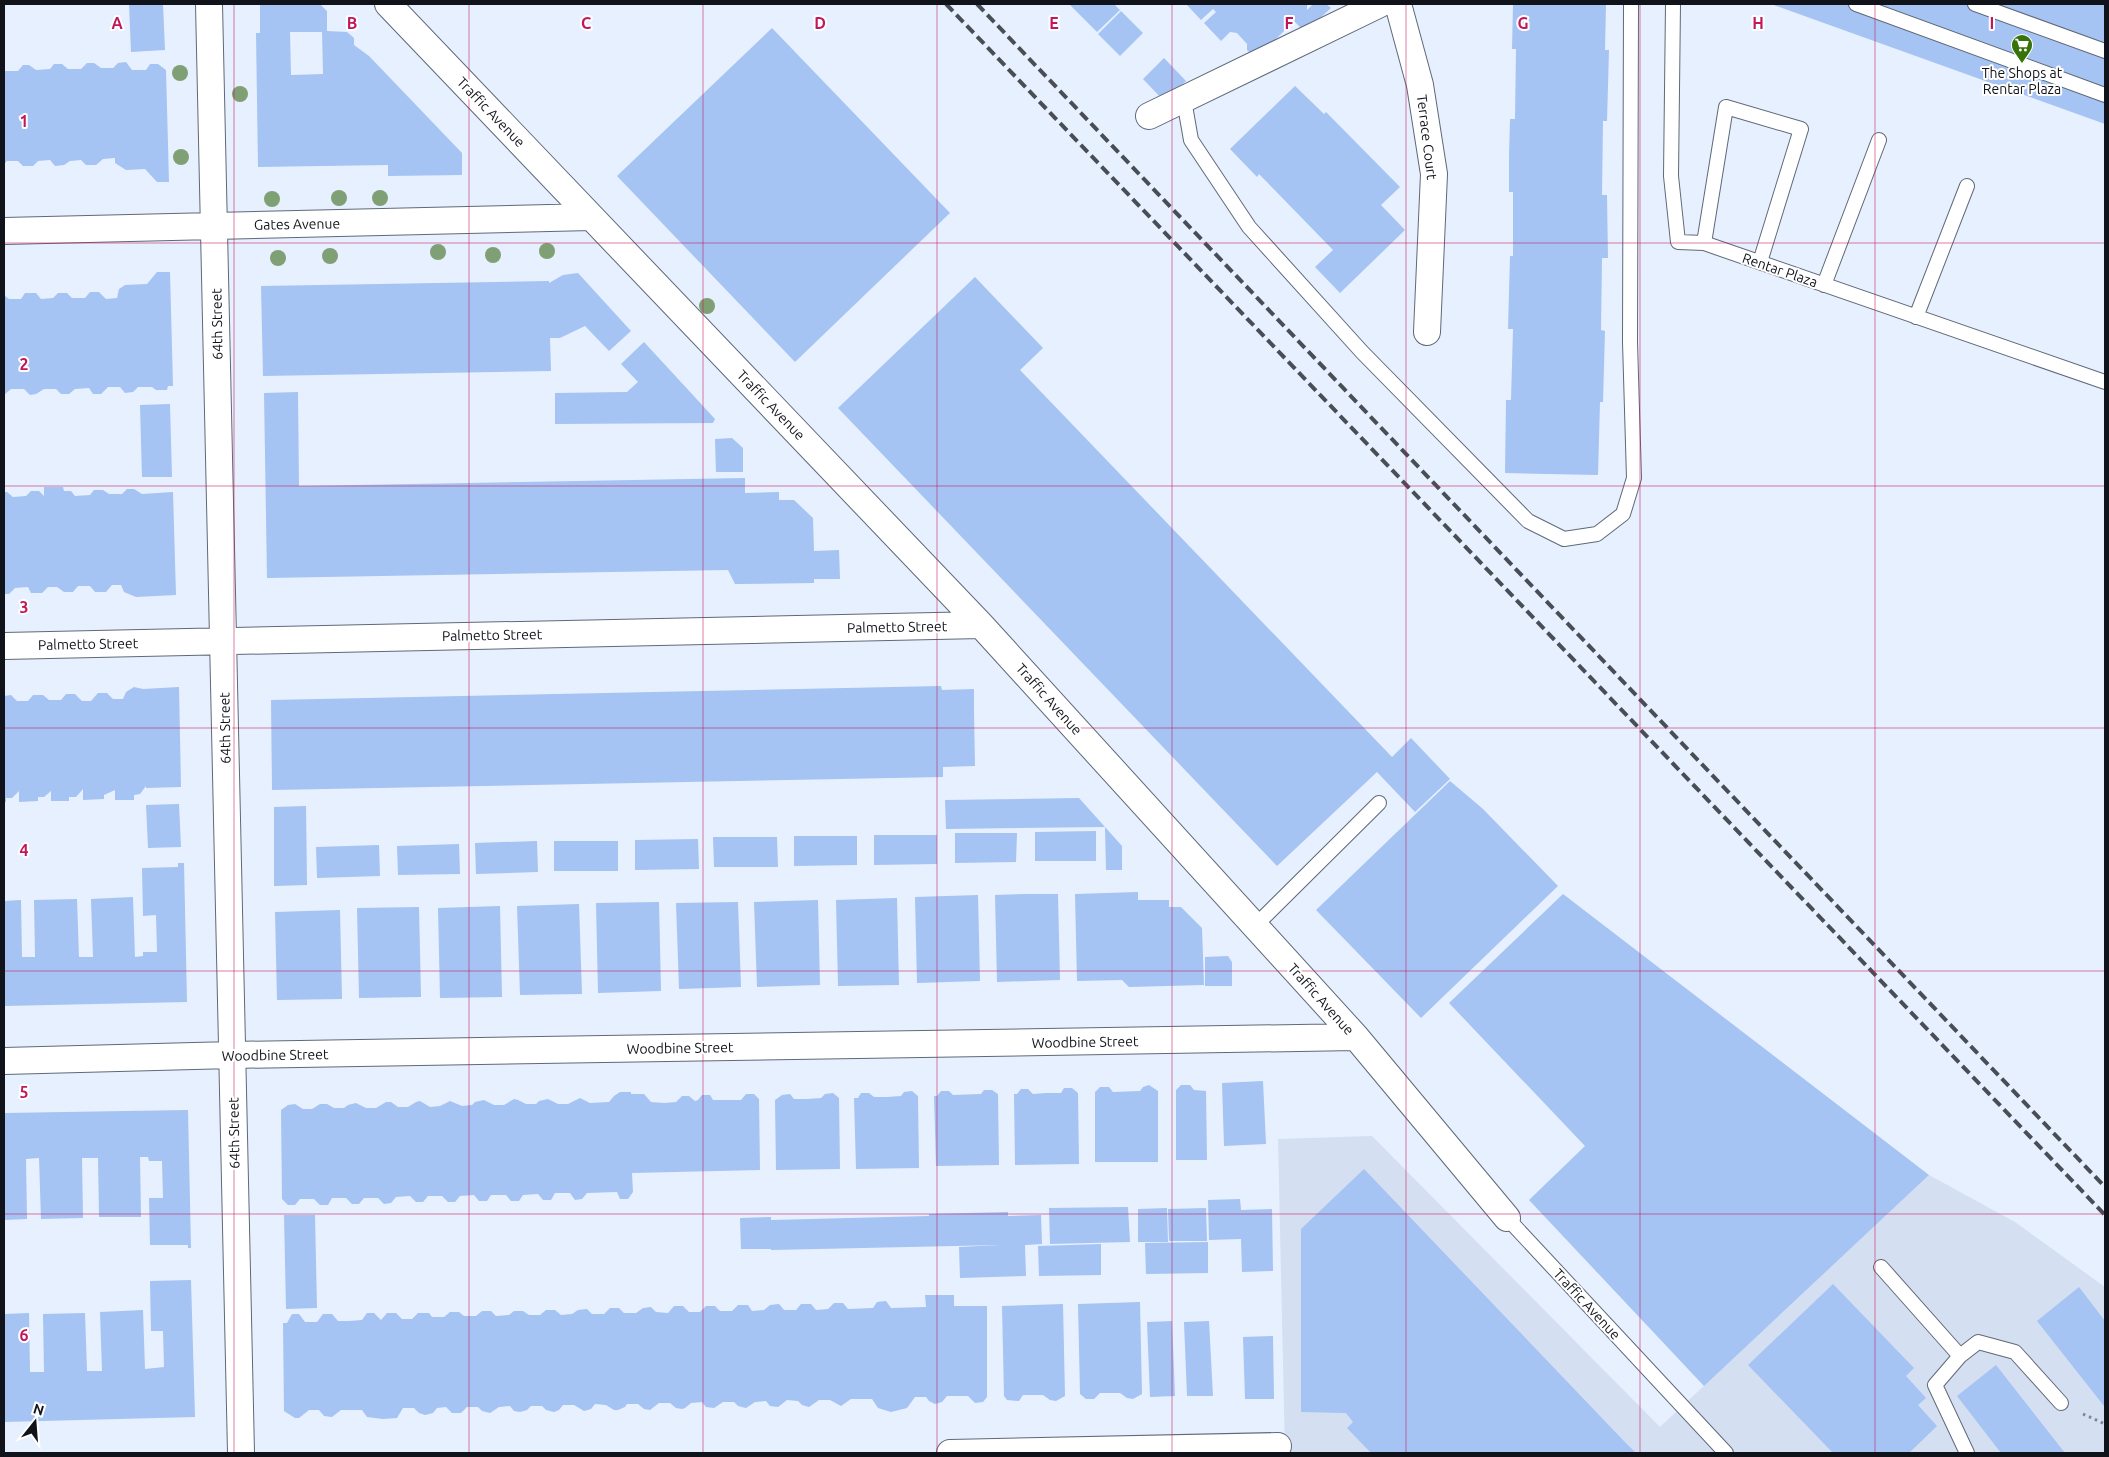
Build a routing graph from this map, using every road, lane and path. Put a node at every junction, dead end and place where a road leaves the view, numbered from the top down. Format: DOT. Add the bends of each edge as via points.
graph roads {
  1 [pos="209,4"];
  2 [pos="388,4"];
  3 [pos="1380,4"];
  4 [pos="1398,4"];
  5 [pos="1632,4"];
  6 [pos="1673,4"];
  7 [pos="1856,4"];
  8 [pos="1975,4"];
  9 [pos="2105,51"];
  10 [pos="2105,95"];
  11 [pos="1184,100"];
  12 [pos="1149,116"];
  13 [pos="1879,140"];
  14 [pos="1967,186"];
  15 [pos="591,217"];
  16 [pos="214,226"];
  17 [pos="4,230"];
  18 [pos="1704,243"];
  19 [pos="1760,262"];
  20 [pos="1824,285"];
  21 [pos="1916,317"];
  22 [pos="1427,332"];
  23 [pos="2105,382"];
  24 [pos="981,625"];
  25 [pos="224,641"];
  26 [pos="4,646"];
  27 [pos="1379,803"];
  28 [pos="1255,926"];
  29 [pos="1356,1037"];
  30 [pos="232,1055"];
  31 [pos="4,1061"];
  32 [pos="1507,1218"];
  33 [pos="1881,1267"];
  34 [pos="1960,1356"];
  35 [pos="2061,1404"];
  36 [pos="1278,1446"];
  37 [pos="241,1453"];
  38 [pos="950,1453"];
  39 [pos="1726,1453"];
  40 [pos="1967,1453"];
  1 -- 16 [label="street, 64th Street"];
  2 -- 15 [label="street, Traffic Avenue"];
  3 -- 11 [label="street"];
  4 -- 22 [label="street, Terrace Court" via="1420,85 1434,174"];
  5 -- 11 [label="lane" via="1630,342 1634,478 1623,514 1596,534 1564,539 1528,521 1362,352 1249,227 1191,140"];
  6 -- 18 [label="lane, Rentar Plaza" via="1671,176 1678,242"];
  7 -- 10 [label="lane"];
  8 -- 9 [label="lane"];
  11 -- 12 [label="street"];
  13 -- 20 [label="lane"];
  14 -- 21 [label="lane"];
  15 -- 16 [label="street, Gates Avenue"];
  15 -- 24 [label="street, Traffic Avenue"];
  16 -- 17 [label="street, Gates Avenue"];
  16 -- 25 [label="street, 64th Street"];
  18 -- 19 [label="lane, Rentar Plaza"];
  18 -- 19 [label="lane" via="1726,107 1801,129"];
  19 -- 20 [label="lane, Rentar Plaza"];
  20 -- 21 [label="lane, Rentar Plaza"];
  21 -- 23 [label="lane, Rentar Plaza"];
  24 -- 25 [label="street, Palmetto Street"];
  24 -- 28 [label="street, Traffic Avenue"];
  25 -- 26 [label="street, Palmetto Street"];
  25 -- 30 [label="street, 64th Street"];
  27 -- 28 [label="lane"];
  28 -- 29 [label="street, Traffic Avenue"];
  29 -- 30 [label="street, Woodbine Street"];
  29 -- 32 [label="street, Traffic Avenue"];
  30 -- 31 [label="street, Woodbine Street"];
  30 -- 37 [label="street, 64th Street"];
  32 -- 39 [label="lane, Traffic Avenue"];
  33 -- 34 [label="lane"];
  34 -- 35 [label="lane" via="1978,1342 2016,1352"];
  34 -- 40 [label="lane" via="1935,1384"];
  36 -- 38 [label="street"];
}
